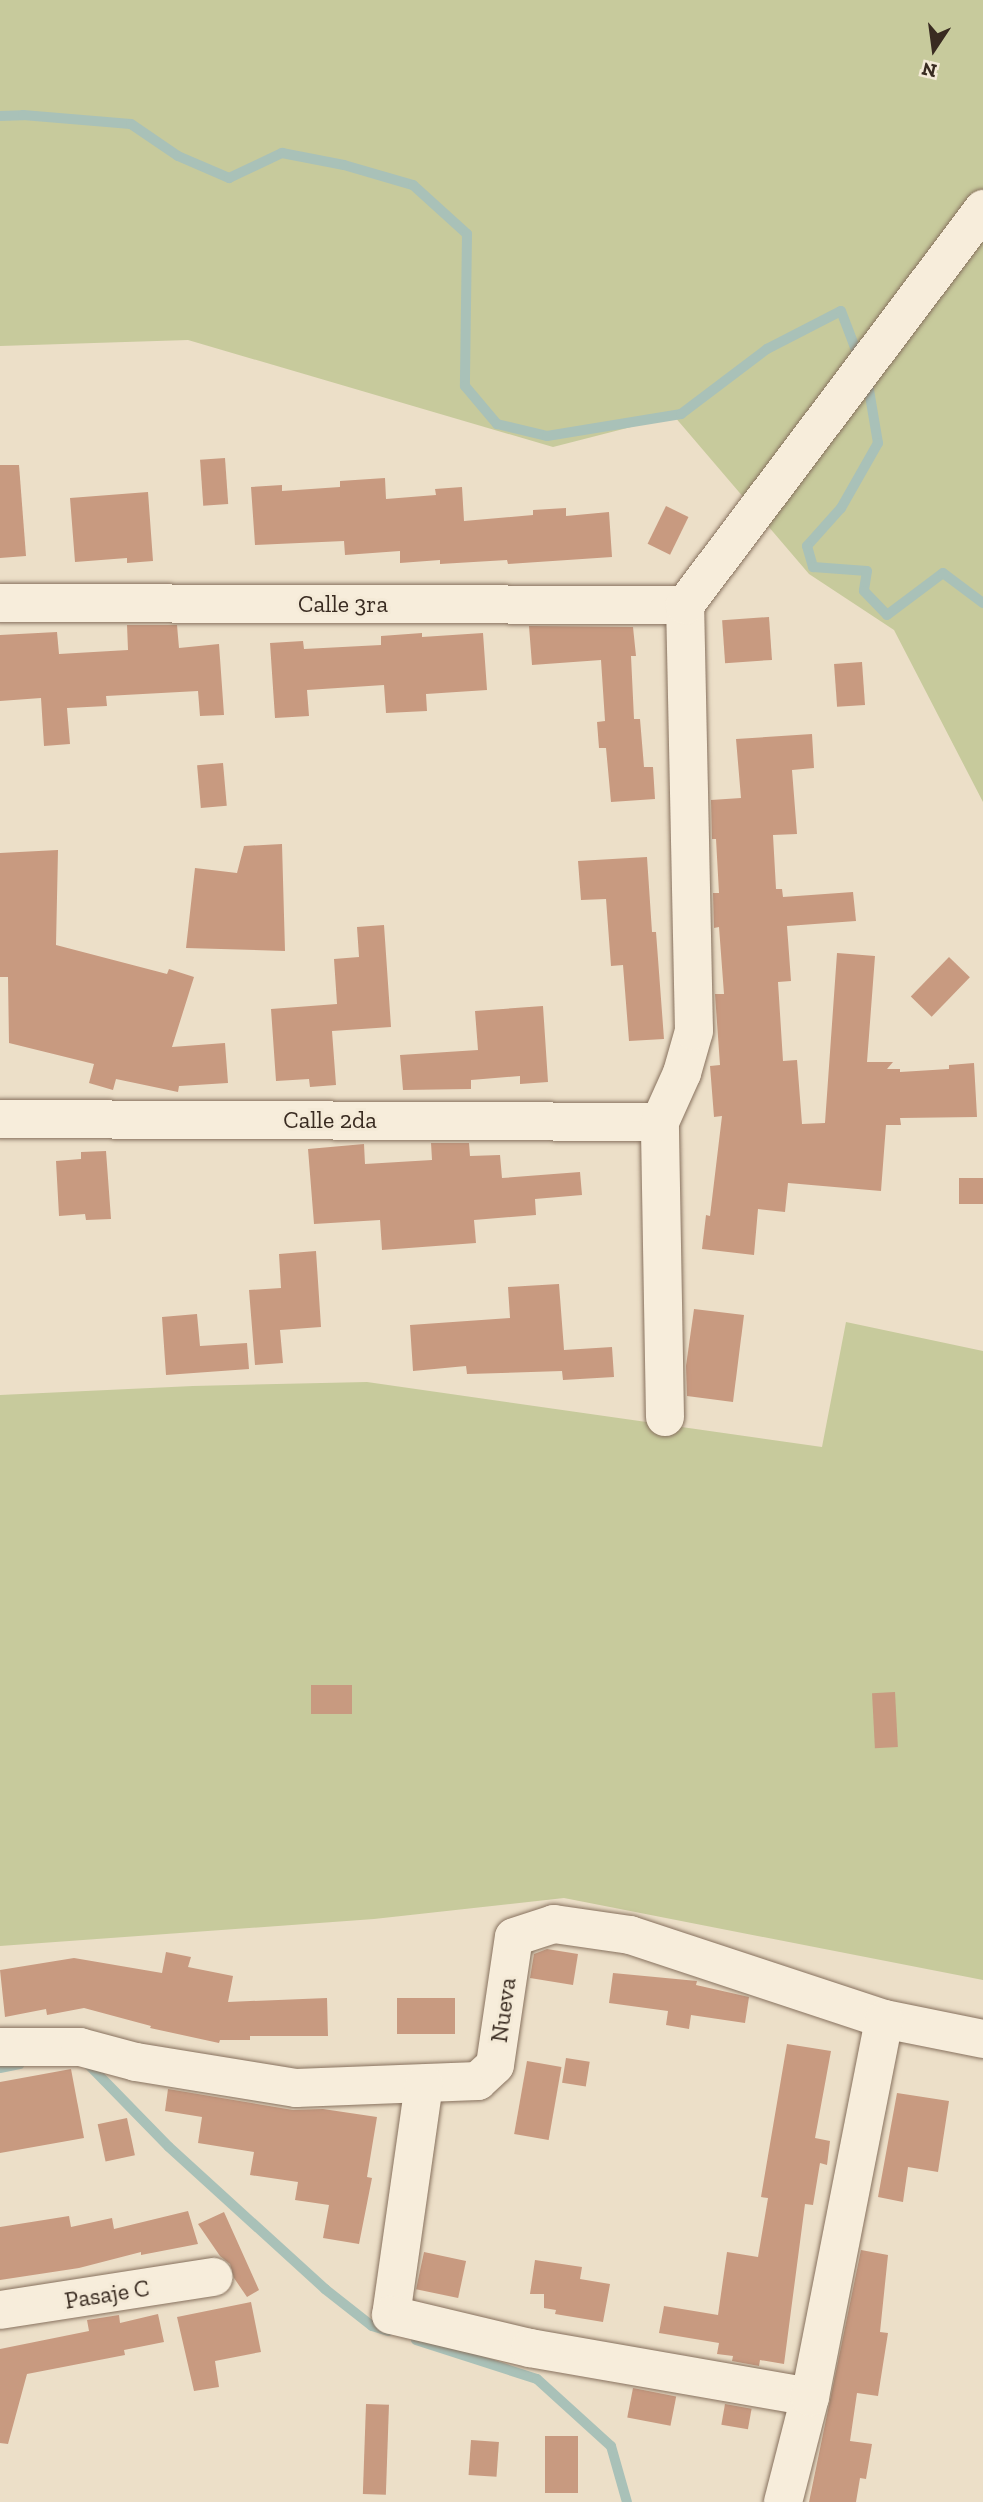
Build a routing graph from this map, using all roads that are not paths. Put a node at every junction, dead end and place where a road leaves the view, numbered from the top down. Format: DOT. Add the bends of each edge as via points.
graph roads {
  1 [pos="983,209"];
  2 [pos="0,603"];
  3 [pos="685,605"];
  4 [pos="0,1119"];
  5 [pos="660,1122"];
  6 [pos="665,1417"];
  7 [pos="884,2019"];
  8 [pos="983,2039"];
  9 [pos="0,2047"];
  10 [pos="424,2084"];
  11 [pos="213,2277"];
  12 [pos="0,2310"];
  13 [pos="810,2397"];
  14 [pos="783,2502"];
  1 -- 3 [label="street"];
  2 -- 3 [label="street, Calle 3ra"];
  3 -- 5 [label="street" via="694,1031"];
  4 -- 5 [label="street, Calle 2da"];
  5 -- 6 [label="street"];
  7 -- 8 [label="street, Nueva"];
  7 -- 10 [label="street, Nueva" via="630,1935 554,1924 514,1937 495,2065 478,2081"];
  7 -- 13 [label="street"];
  9 -- 10 [label="street, Nueva" via="80,2047 136,2062 296,2088"];
  10 -- 13 [label="street" via="391,2315 530,2348"];
  11 -- 12 [label="street, Pasaje C"];
  13 -- 14 [label="street"];
}
